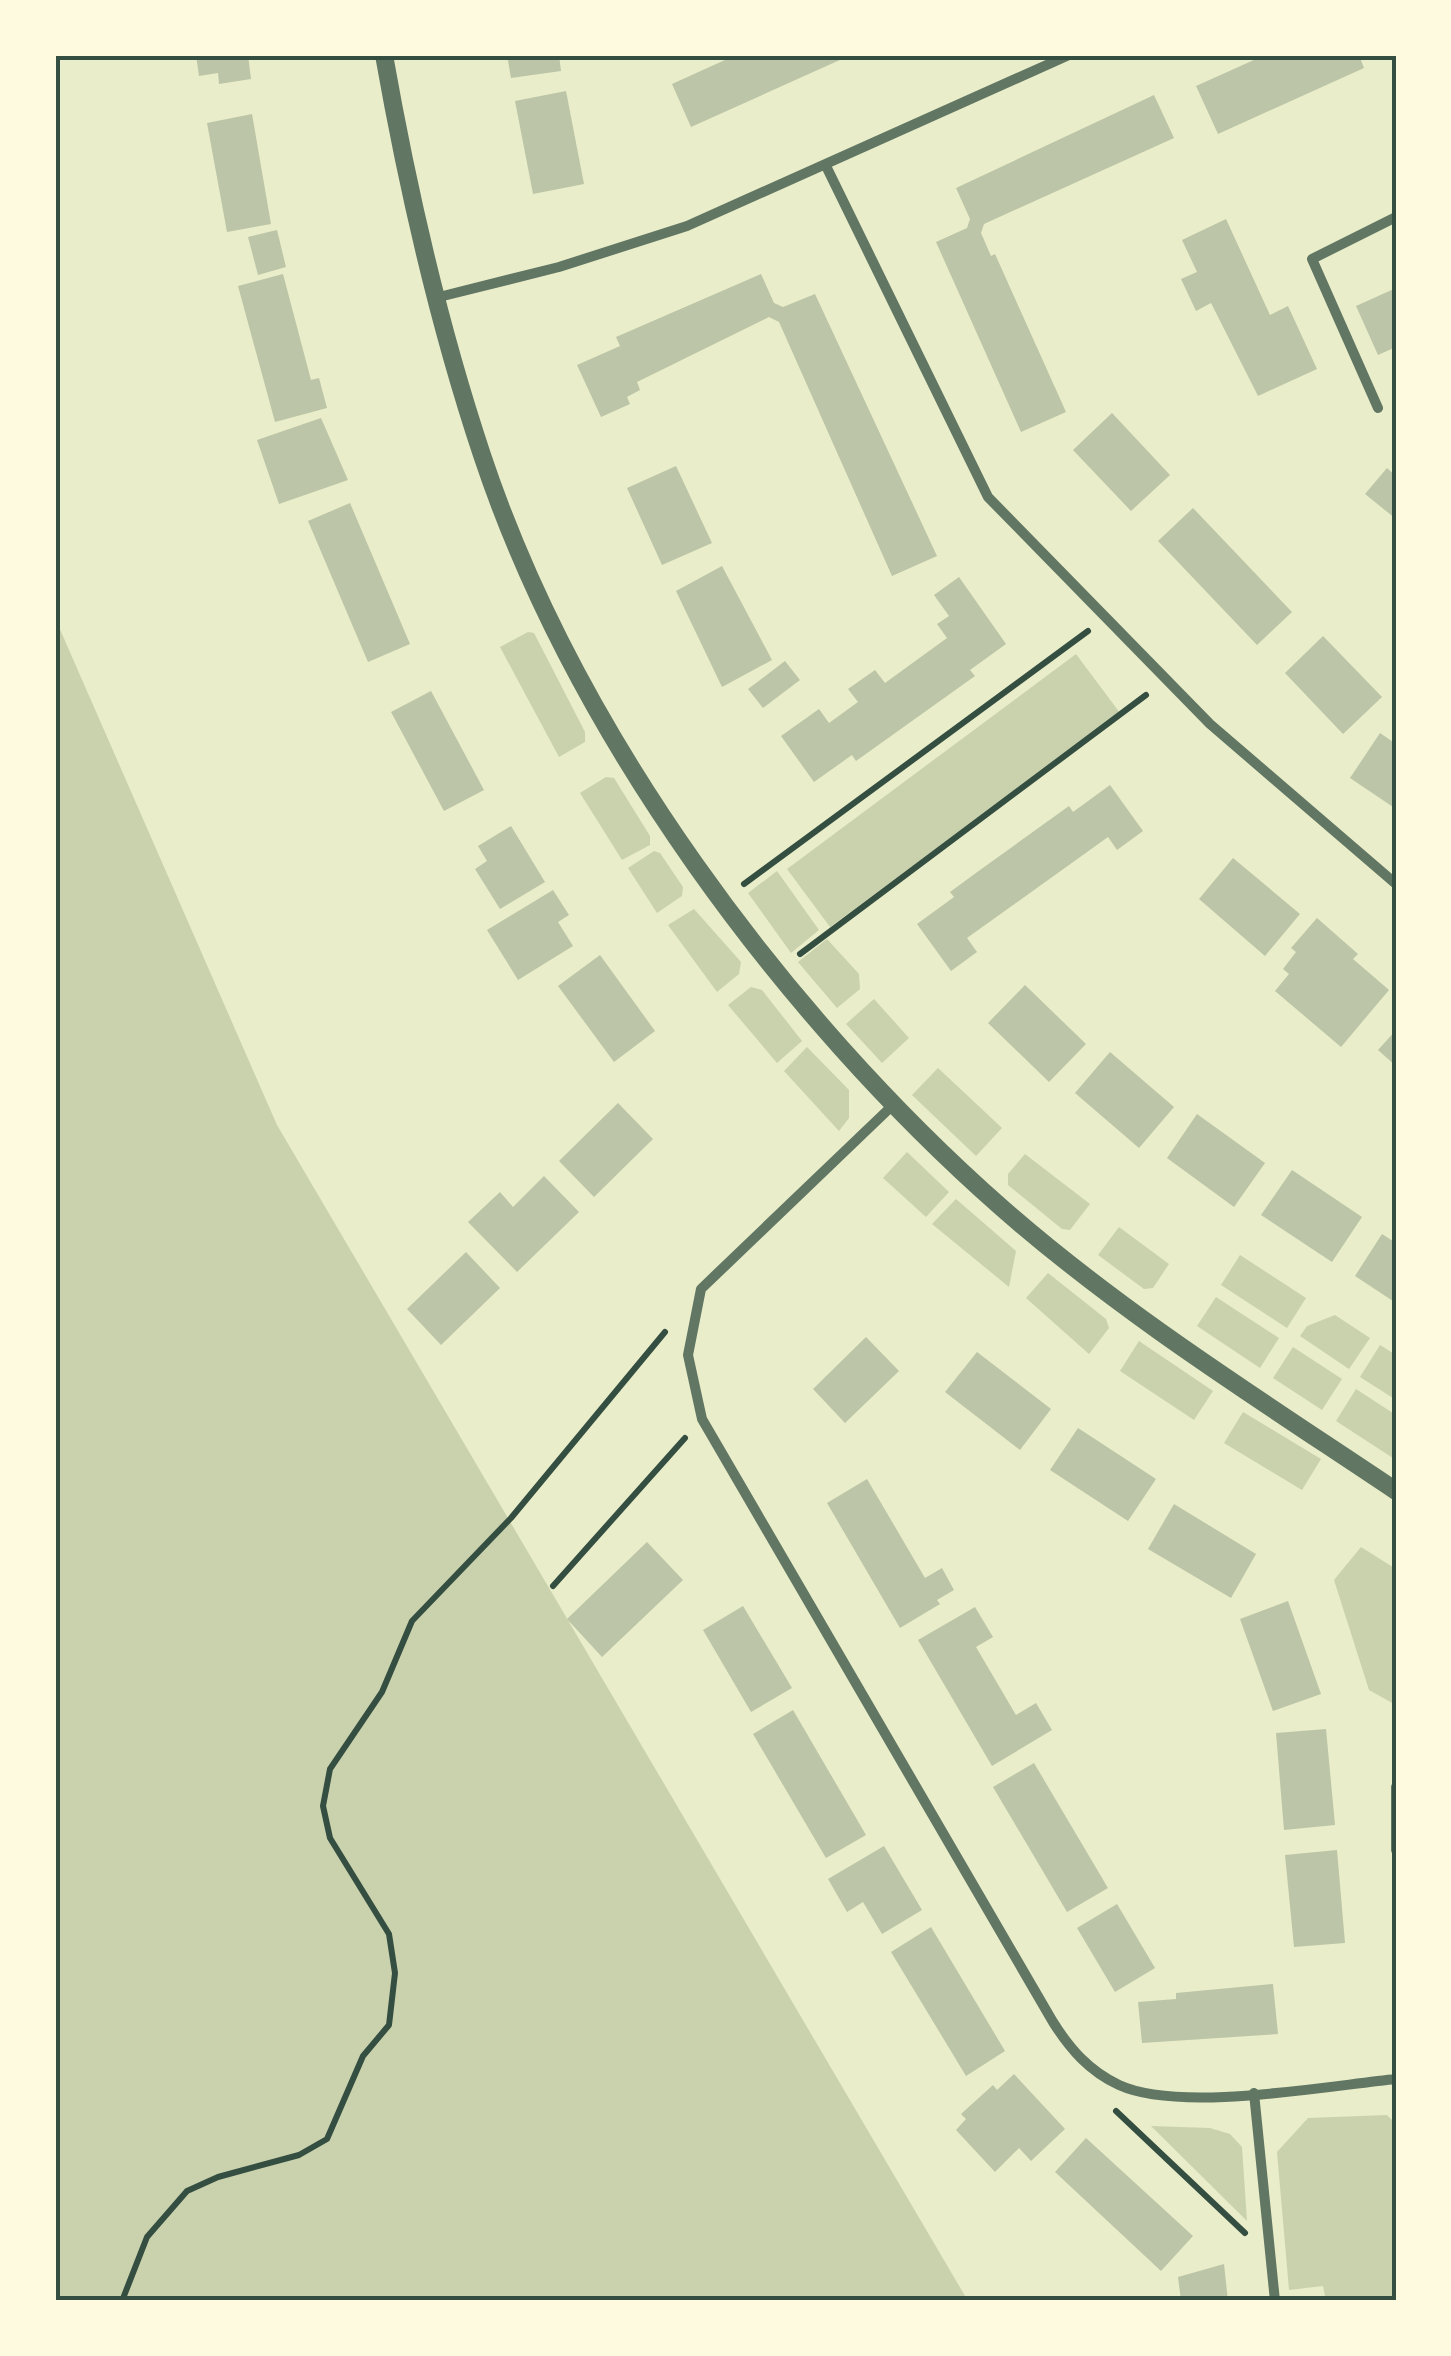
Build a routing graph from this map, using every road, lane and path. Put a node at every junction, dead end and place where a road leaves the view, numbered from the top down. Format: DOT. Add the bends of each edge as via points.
graph roads {
  1 [pos="384,55"];
  2 [pos="1069,55"];
  3 [pos="826,166"];
  4 [pos="1396,217"];
  5 [pos="435,298"];
  6 [pos="1378,408"];
  7 [pos="1106,618"];
  8 [pos="1167,679"];
  9 [pos="1396,884"];
  10 [pos="722,899"];
  11 [pos="777,971"];
  12 [pos="893,1105"];
  13 [pos="702,1289"];
  14 [pos="702,1419"];
  15 [pos="1396,1491"];
  16 [pos="553,1586"];
  17 [pos="1396,1787"];
  18 [pos="1396,1850"];
  19 [pos="1396,2080"];
  20 [pos="1254,2093"];
  21 [pos="1108,2103"];
  22 [pos="1271,2258"];
  23 [pos="122,2301"];
  24 [pos="1275,2301"];
  1 -- 5 [label="street"];
  2 -- 3 [label="street"];
  3 -- 5 [label="street" via="629,247"];
  3 -- 7 [label="street" via="988,497"];
  4 -- 6 [label="street" via="1312,258"];
  5 -- 10 [label="street" via="483,458 541,597 634,768"];
  7 -- 8 [label="street"];
  7 -- 10 [label="path"];
  8 -- 9 [label="street"];
  8 -- 11 [label="path"];
  10 -- 11 [label="street"];
  11 -- 12 [label="street"];
  12 -- 13 [label="street"];
  12 -- 15 [label="street" via="1002,1208 1128,1310"];
  13 -- 14 [label="street" via="688,1356"];
  13 -- 23 [label="path" via="510,1518 412,1621 382,1692 330,1770 323,1806 330,1838 388,1934 395,1973 389,2025 363,2056 327,2139 299,2155 187,2191 148,2238"];
  14 -- 16 [label="path"];
  14 -- 20 [label="street" via="1067,2043 1103,2076 1142,2092"];
  17 -- 18 [label="street"];
  19 -- 20 [label="street"];
  20 -- 22 [label="street"];
  21 -- 22 [label="path"];
  22 -- 24 [label="street"];
}
